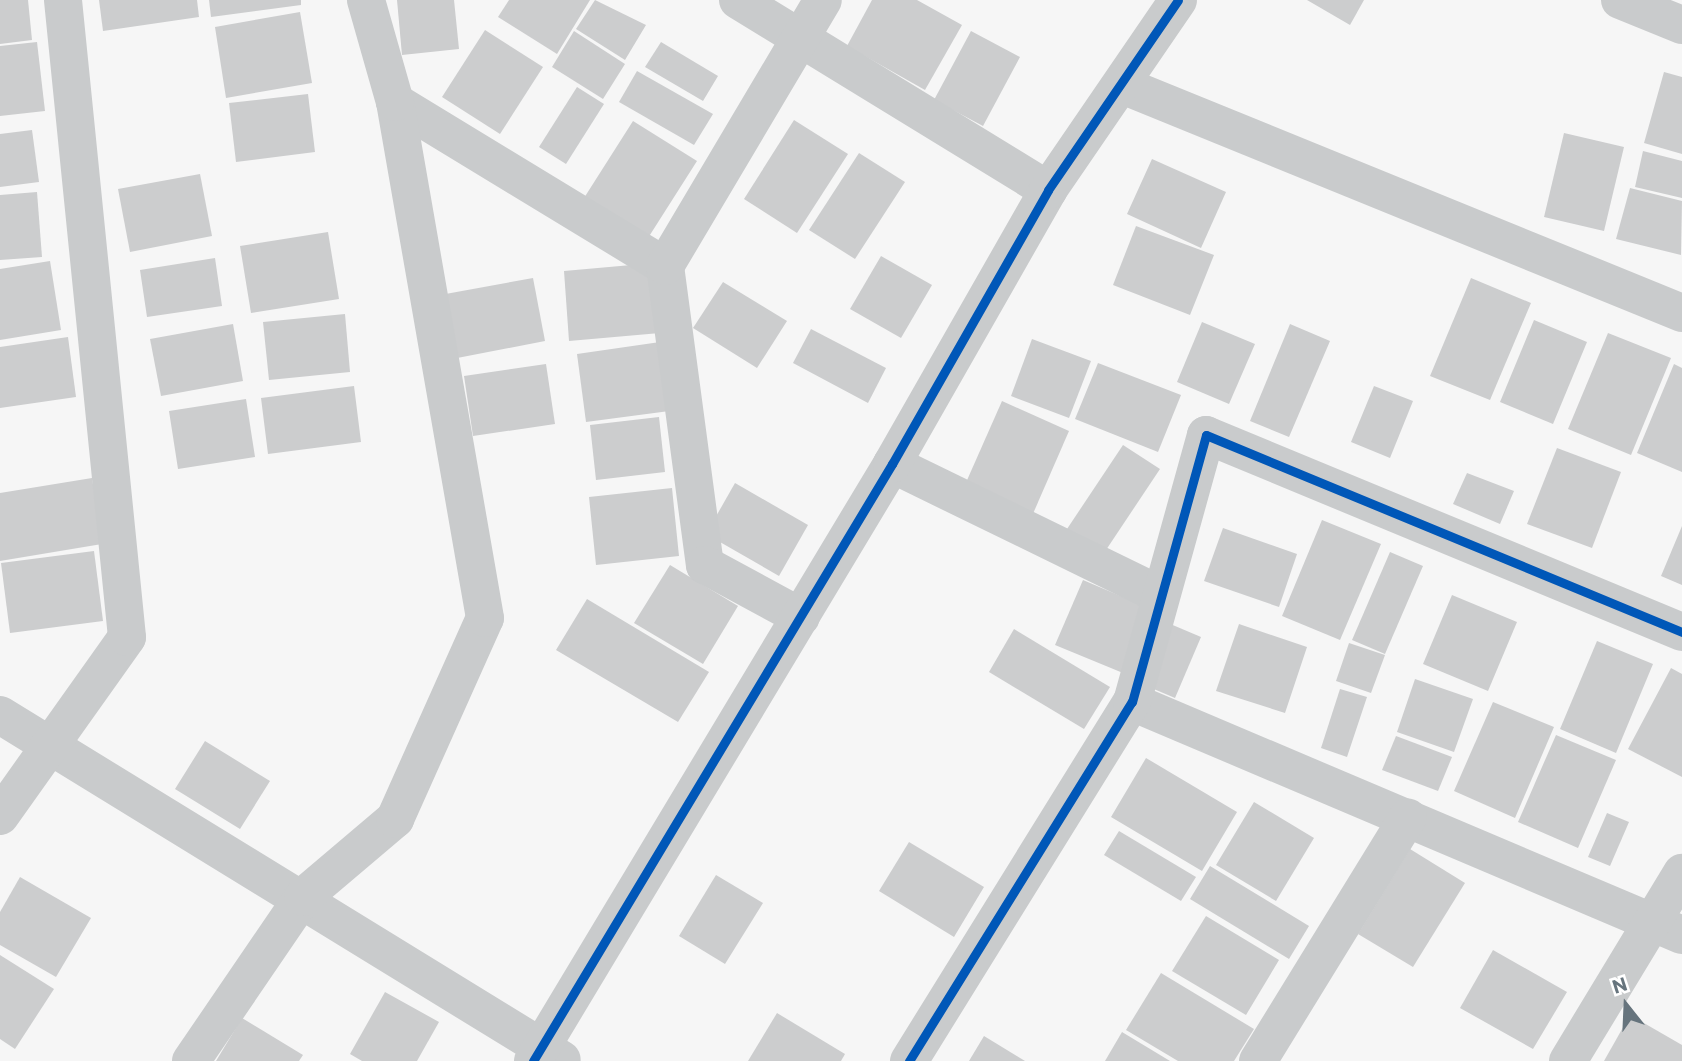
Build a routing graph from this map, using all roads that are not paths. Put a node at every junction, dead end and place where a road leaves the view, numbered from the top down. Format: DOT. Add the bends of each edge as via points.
graph roads {
  1 [pos="63,0"];
  2 [pos="366,0"];
  3 [pos="738,0"];
  4 [pos="823,0"];
  5 [pos="1178,0"];
  6 [pos="1620,0"];
  7 [pos="1682,25"];
  8 [pos="799,40"];
  9 [pos="1122,85"];
  10 [pos="395,102"];
  11 [pos="1048,190"];
  12 [pos="665,267"];
  13 [pos="1682,313"];
  14 [pos="892,464"];
  15 [pos="1161,595"];
  16 [pos="801,617"];
  17 [pos="1682,632"];
  18 [pos="1132,702"];
  19 [pos="0,715"];
  20 [pos="46,745"];
  21 [pos="0,816"];
  22 [pos="1408,817"];
  23 [pos="1682,873"];
  24 [pos="303,897"];
  25 [pos="1666,929"];
  26 [pos="546,1056"];
  27 [pos="191,1061"];
  28 [pos="909,1061"];
  29 [pos="1258,1061"];
  30 [pos="1568,1061"];
  1 -- 20 [label="street" via="127,637"];
  2 -- 10 [label="street"];
  3 -- 8 [label="street"];
  4 -- 8 [label="street"];
  5 -- 9 [label="street"];
  6 -- 7 [label="street"];
  8 -- 11 [label="street"];
  8 -- 12 [label="street"];
  9 -- 11 [label="street"];
  9 -- 13 [label="street"];
  10 -- 12 [label="street"];
  10 -- 24 [label="street" via="485,618 395,819"];
  11 -- 14 [label="street"];
  12 -- 16 [label="street" via="705,565"];
  14 -- 15 [label="street"];
  14 -- 16 [label="street"];
  15 -- 17 [label="street" via="1206,435"];
  15 -- 18 [label="street"];
  16 -- 26 [label="street"];
  18 -- 22 [label="street"];
  18 -- 28 [label="street"];
  19 -- 20 [label="street"];
  20 -- 21 [label="street"];
  20 -- 24 [label="street"];
  22 -- 25 [label="street"];
  22 -- 29 [label="street"];
  23 -- 25 [label="street"];
  24 -- 26 [label="street"];
  24 -- 27 [label="street"];
  25 -- 30 [label="street"];
}
